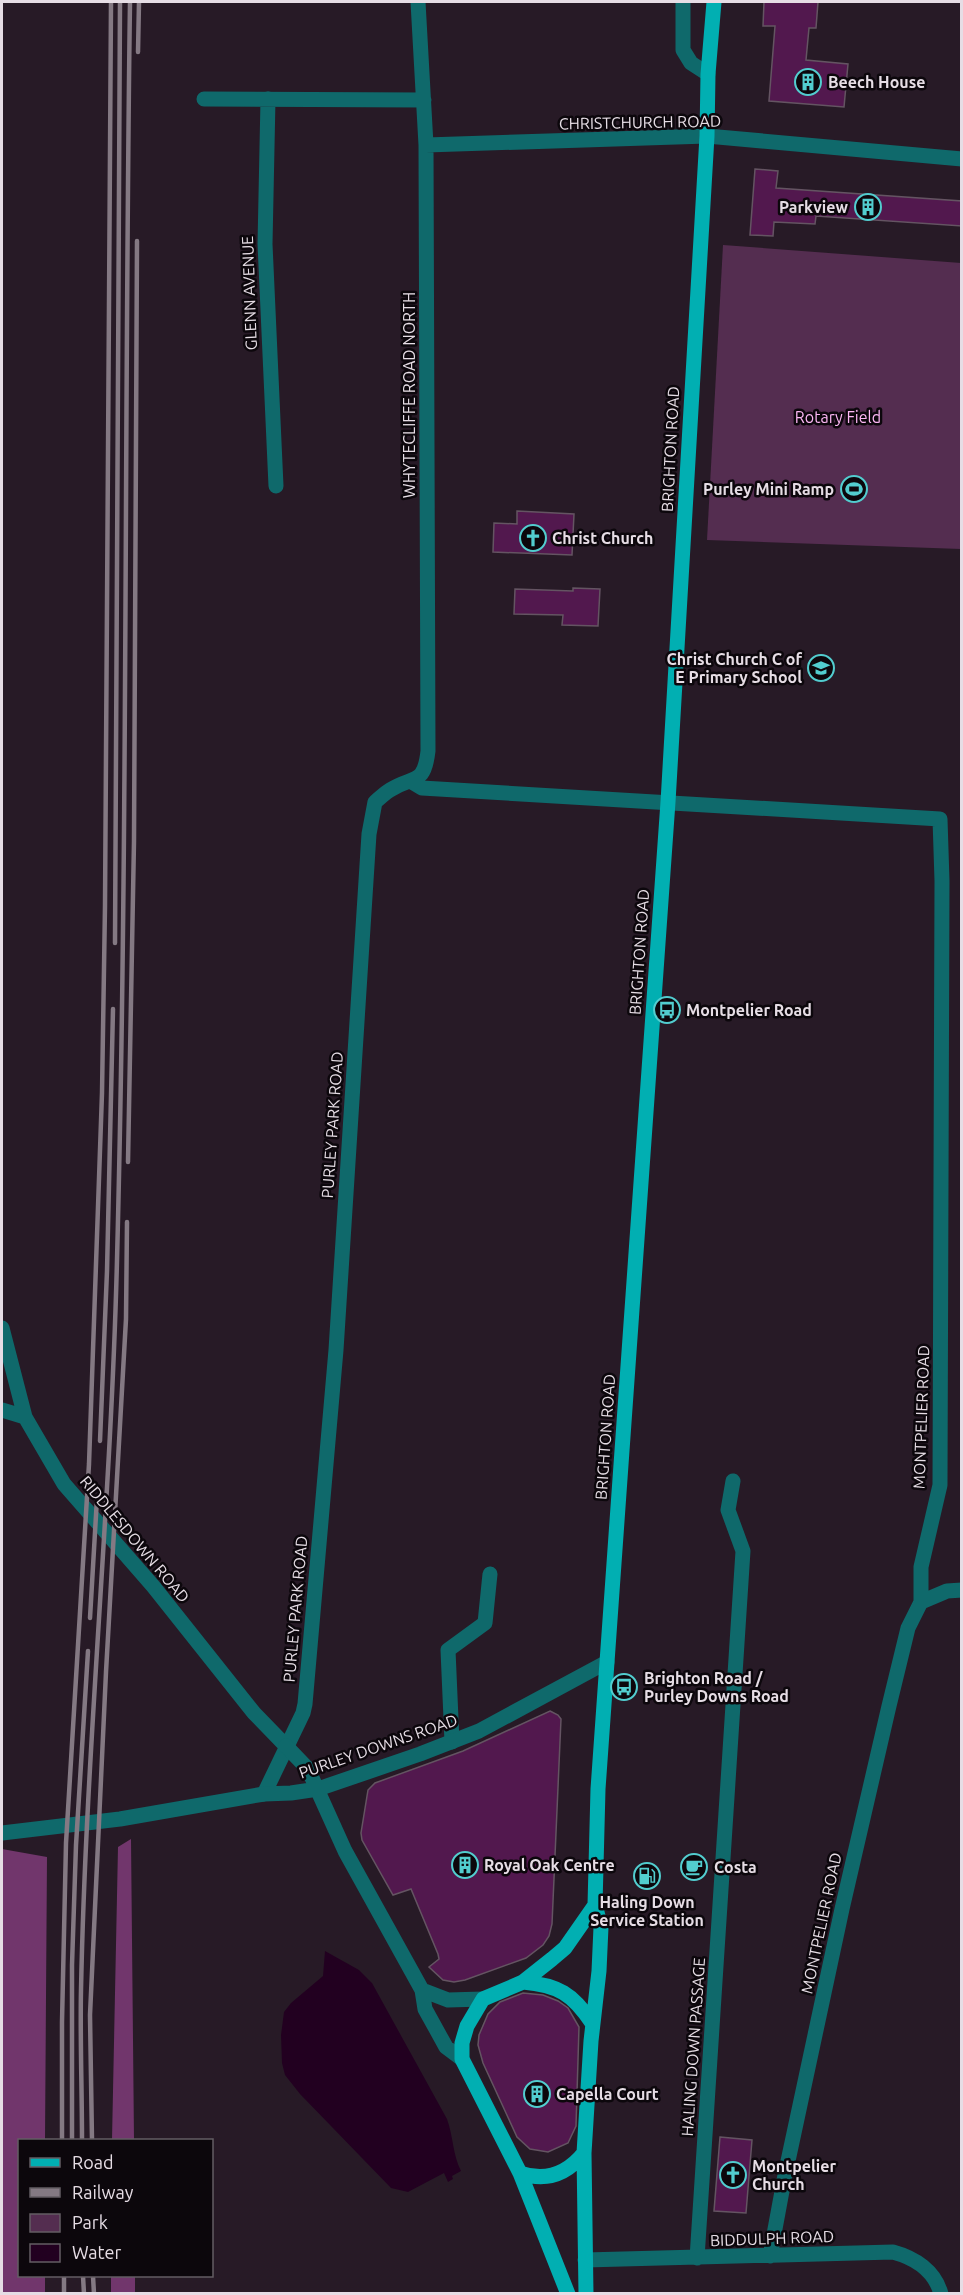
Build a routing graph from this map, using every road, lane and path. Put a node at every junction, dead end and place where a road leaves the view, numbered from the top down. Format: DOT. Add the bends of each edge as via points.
graph roads {
  1 [pos="418,2"];
  2 [pos="683,2"];
  3 [pos="714,2"];
  4 [pos="708,74"];
  5 [pos="204,99"];
  6 [pos="268,99"];
  7 [pos="424,100"];
  8 [pos="707,136"];
  9 [pos="426,145"];
  10 [pos="962,159"];
  11 [pos="276,486"];
  12 [pos="412,782"];
  13 [pos="668,802"];
  14 [pos="2,1328"];
  15 [pos="2,1410"];
  16 [pos="25,1417"];
  17 [pos="733,1481"];
  18 [pos="490,1574"];
  19 [pos="962,1590"];
  20 [pos="921,1602"];
  21 [pos="607,1662"];
  22 [pos="452,1742"];
  23 [pos="286,1746"];
  24 [pos="318,1789"];
  25 [pos="264,1794"];
  26 [pos="2,1833"];
  27 [pos="595,1905"];
  28 [pos="523,1982"];
  29 [pos="422,1990"];
  30 [pos="483,1999"];
  31 [pos="592,2023"];
  32 [pos="462,2059"];
  33 [pos="584,2153"];
  34 [pos="520,2173"];
  35 [pos="770,2256"];
  36 [pos="697,2258"];
  37 [pos="585,2260"];
  38 [pos="568,2294"];
  39 [pos="586,2294"];
  40 [pos="941,2294"];
  1 -- 7 [label="street, WHYTECLIFFE ROAD NORTH"];
  2 -- 4 [label="street" via="683,50 691,63"];
  3 -- 4 [label="main road, BRIGHTON ROAD"];
  4 -- 8 [label="main road, BRIGHTON ROAD"];
  5 -- 6 [label="street"];
  6 -- 7 [label="street"];
  6 -- 11 [label="street, GLENN AVENUE" via="265,237"];
  7 -- 9 [label="street, WHYTECLIFFE ROAD NORTH"];
  8 -- 9 [label="street, CHRISTCHURCH ROAD"];
  8 -- 10 [label="street, CHRISTCHURCH ROAD"];
  8 -- 13 [label="main road, BRIGHTON ROAD"];
  9 -- 12 [label="street, WHYTECLIFFE ROAD NORTH" via="428,751 427,765"];
  12 -- 13 [label="street" via="422,788"];
  12 -- 23 [label="street, PURLEY PARK ROAD" via="392,789 375,802 369,834 336,1350 305,1704"];
  13 -- 20 [label="street, MONTPELIER ROAD" via="940,819 940,1485 921,1567"];
  13 -- 21 [label="main road, BRIGHTON ROAD"];
  14 -- 16 [label="street, RIDDLESDOWN ROAD"];
  15 -- 16 [label="street"];
  16 -- 23 [label="street, RIDDLESDOWN ROAD" via="64,1484 153,1586 254,1713"];
  17 -- 36 [label="street, HALING DOWN PASSAGE" via="728,1510 742,1554"];
  18 -- 22 [label="street" via="484,1623 448,1650"];
  19 -- 20 [label="street" via="946,1591"];
  20 -- 35 [label="street, MONTPELIER ROAD" via="908,1628 881,1740"];
  21 -- 22 [label="street, PURLEY DOWNS ROAD"];
  21 -- 27 [label="main road, BRIGHTON ROAD"];
  22 -- 24 [label="street, PURLEY DOWNS ROAD"];
  23 -- 24 [label="street, RIDDLESDOWN ROAD" via="308,1768"];
  23 -- 25 [label="street"];
  24 -- 25 [label="street, PURLEY DOWNS ROAD"];
  24 -- 29 [label="street, RIDDLESDOWN ROAD" via="345,1851"];
  25 -- 26 [label="street, PURLEY DOWNS ROAD" via="120,1819"];
  27 -- 28 [label="main road" via="565,1948"];
  27 -- 31 [label="main road, BRIGHTON ROAD" via="601,1927"];
  28 -- 30 [label="main road"];
  28 -- 31 [label="main road" via="548,1985 569,1996"];
  29 -- 30 [label="street" via="448,2000"];
  29 -- 32 [label="street, RIDDLESDOWN ROAD" via="425,2008 446,2047"];
  30 -- 32 [label="main road" via="466,2026"];
  31 -- 33 [label="main road"];
  32 -- 34 [label="main road"];
  33 -- 34 [label="main road" via="571,2167 555,2175 536,2178"];
  33 -- 37 [label="main road"];
  34 -- 38 [label="main road"];
  35 -- 36 [label="street, BIDDULPH ROAD"];
  35 -- 40 [label="street, BIDDULPH ROAD" via="893,2252 924,2267"];
  36 -- 37 [label="street, BIDDULPH ROAD"];
  37 -- 39 [label="main road"];
}
